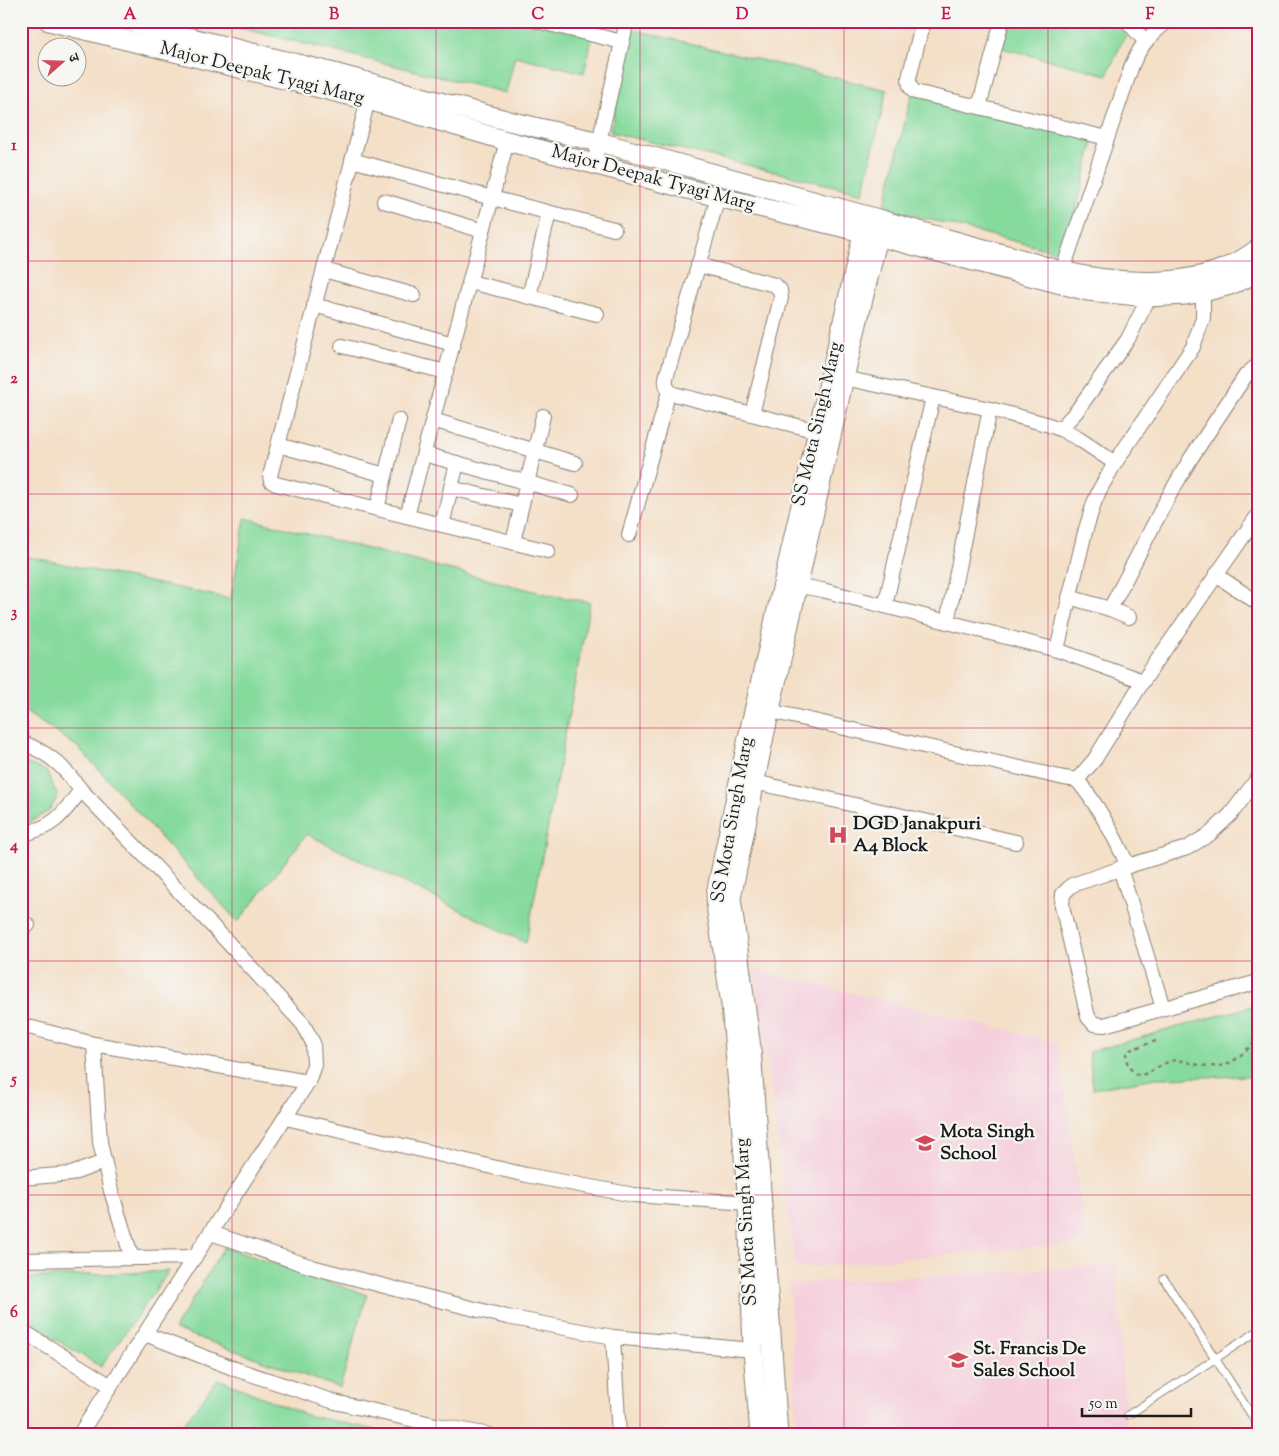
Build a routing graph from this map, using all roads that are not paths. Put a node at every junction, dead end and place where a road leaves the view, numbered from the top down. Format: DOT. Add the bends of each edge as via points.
graph roads {
  1 [pos="49,21"];
  2 [pos="129,21"];
  3 [pos="538,21"];
  4 [pos="627,21"];
  5 [pos="923,21"];
  6 [pos="1002,21"];
  7 [pos="1127,21"];
  8 [pos="1167,21"];
  9 [pos="1145,41"];
  10 [pos="622,42"];
  11 [pos="368,100"];
  12 [pos="979,107"];
  13 [pos="1108,138"];
  14 [pos="507,141"];
  15 [pos="599,142"];
  16 [pos="352,160"];
  17 [pos="594,164"];
  18 [pos="718,197"];
  19 [pos="492,198"];
  20 [pos="384,201"];
  21 [pos="549,213"];
  22 [pos="872,226"];
  23 [pos="614,229"];
  24 [pos="483,232"];
  25 [pos="1258,249"];
  26 [pos="698,265"];
  27 [pos="324,270"];
  28 [pos="1258,272"];
  29 [pos="1060,277"];
  30 [pos="470,282"];
  31 [pos="1203,292"];
  32 [pos="414,295"];
  33 [pos="529,297"];
  34 [pos="1149,297"];
  35 [pos="314,305"];
  36 [pos="596,314"];
  37 [pos="453,344"];
  38 [pos="342,346"];
  39 [pos="1258,369"];
  40 [pos="446,372"];
  41 [pos="844,378"];
  42 [pos="669,391"];
  43 [pos="933,397"];
  44 [pos="990,409"];
  45 [pos="752,414"];
  46 [pos="543,416"];
  47 [pos="399,420"];
  48 [pos="433,420"];
  49 [pos="1060,429"];
  50 [pos="817,431"];
  51 [pos="278,445"];
  52 [pos="534,451"];
  53 [pos="424,454"];
  54 [pos="457,463"];
  55 [pos="575,463"];
  56 [pos="1115,463"];
  57 [pos="385,475"];
  58 [pos="527,483"];
  59 [pos="451,488"];
  60 [pos="572,495"];
  61 [pos="521,505"];
  62 [pos="377,509"];
  63 [pos="1258,515"];
  64 [pos="408,516"];
  65 [pos="442,525"];
  66 [pos="629,535"];
  67 [pos="513,542"];
  68 [pos="548,550"];
  69 [pos="1216,575"];
  70 [pos="790,584"];
  71 [pos="1069,597"];
  72 [pos="1258,603"];
  73 [pos="885,606"];
  74 [pos="1110,609"];
  75 [pos="1129,617"];
  76 [pos="947,622"];
  77 [pos="1057,650"];
  78 [pos="1143,681"];
  79 [pos="770,711"];
  80 [pos="21,742"];
  81 [pos="1258,778"];
  82 [pos="1077,780"];
  83 [pos="755,782"];
  84 [pos="81,790"];
  85 [pos="21,834"];
  86 [pos="1016,842"];
  87 [pos="1124,867"];
  88 [pos="1258,982"];
  89 [pos="1164,1008"];
  90 [pos="21,1025"];
  91 [pos="94,1044"];
  92 [pos="308,1082"];
  93 [pos="286,1118"];
  94 [pos="104,1162"];
  95 [pos="21,1178"];
  96 [pos="755,1202"];
  97 [pos="211,1232"];
  98 [pos="195,1257"];
  99 [pos="132,1258"];
  100 [pos="21,1260"];
  101 [pos="1164,1279"];
  102 [pos="21,1330"];
  103 [pos="1258,1331"];
  104 [pos="145,1334"];
  105 [pos="613,1337"];
  106 [pos="753,1350"];
  107 [pos="1215,1359"];
  108 [pos="111,1386"];
  109 [pos="766,1400"];
  110 [pos="1128,1416"];
  111 [pos="1258,1425"];
  112 [pos="79,1435"];
  113 [pos="490,1435"];
  114 [pos="619,1435"];
  115 [pos="760,1435"];
  116 [pos="778,1435"];
  1 -- 11 [label="street, Major Deepak Tyagi Marg"];
  2 -- 15 [label="street, Major Deepak Tyagi Marg"];
  3 -- 10 [label="street"];
  4 -- 10 [label="street"];
  5 -- 12 [label="street" via="909,78 912,90"];
  6 -- 12 [label="street"];
  7 -- 9 [label="street"];
  8 -- 9 [label="street"];
  9 -- 13 [label="street" via="1132,65"];
  10 -- 15 [label="street"];
  11 -- 14 [label="street, Major Deepak Tyagi Marg"];
  11 -- 16 [label="street"];
  12 -- 13 [label="street"];
  13 -- 29 [label="street"];
  14 -- 17 [label="street, Major Deepak Tyagi Marg"];
  14 -- 19 [label="street"];
  15 -- 17 [label="street"];
  15 -- 22 [label="street, Major Deepak Tyagi Marg"];
  16 -- 19 [label="street"];
  16 -- 27 [label="street"];
  17 -- 18 [label="street, Major Deepak Tyagi Marg"];
  18 -- 22 [label="street, Major Deepak Tyagi Marg"];
  18 -- 26 [label="street"];
  19 -- 21 [label="street"];
  19 -- 24 [label="street"];
  20 -- 24 [label="street"];
  21 -- 23 [label="street"];
  21 -- 33 [label="street"];
  22 -- 29 [label="street, Major Deepak Tyagi Marg"];
  22 -- 41 [label="street, SS Mota Singh Marg"];
  22 -- 50 [label="street, SS Mota Singh Marg"];
  24 -- 30 [label="street"];
  25 -- 29 [label="street, Major Deepak Tyagi Marg" via="1216,271 1178,279 1141,281"];
  26 -- 42 [label="street" via="666,378"];
  26 -- 45 [label="street" via="775,285 780,290 782,298"];
  27 -- 32 [label="street"];
  27 -- 35 [label="street"];
  28 -- 31 [label="street, Major Deepak Tyagi Marg"];
  29 -- 34 [label="street, Major Deepak Tyagi Marg" via="1094,292"];
  30 -- 33 [label="street"];
  30 -- 37 [label="street"];
  31 -- 34 [label="street, Major Deepak Tyagi Marg"];
  31 -- 56 [label="street" via="1203,318 1193,347"];
  33 -- 36 [label="street"];
  34 -- 49 [label="street" via="1128,339 1076,412"];
  35 -- 37 [label="street"];
  35 -- 51 [label="street"];
  37 -- 40 [label="street"];
  38 -- 40 [label="street"];
  39 -- 74 [label="street" via="1254,368 1246,375 1191,458"];
  40 -- 48 [label="street"];
  41 -- 43 [label="street"];
  41 -- 70 [label="street, SS Mota Singh Marg"];
  42 -- 45 [label="street"];
  42 -- 66 [label="street"];
  43 -- 44 [label="street"];
  43 -- 73 [label="street"];
  44 -- 49 [label="street"];
  44 -- 76 [label="street"];
  45 -- 50 [label="street"];
  46 -- 52 [label="street"];
  47 -- 57 [label="street"];
  48 -- 52 [label="street"];
  48 -- 53 [label="street"];
  49 -- 56 [label="street"];
  50 -- 70 [label="street, SS Mota Singh Marg"];
  51 -- 57 [label="street"];
  51 -- 62 [label="street" via="270,476 276,484"];
  52 -- 55 [label="street"];
  52 -- 58 [label="street"];
  53 -- 54 [label="street"];
  53 -- 64 [label="street"];
  54 -- 58 [label="street"];
  54 -- 59 [label="street"];
  56 -- 71 [label="street" via="1094,503"];
  57 -- 62 [label="street"];
  58 -- 60 [label="street"];
  58 -- 61 [label="street"];
  59 -- 61 [label="street"];
  59 -- 65 [label="street"];
  61 -- 67 [label="street"];
  62 -- 64 [label="street"];
  63 -- 69 [label="street"];
  64 -- 65 [label="street"];
  65 -- 67 [label="street"];
  67 -- 68 [label="street"];
  69 -- 72 [label="street"];
  69 -- 78 [label="street"];
  70 -- 73 [label="street"];
  70 -- 79 [label="street, SS Mota Singh Marg"];
  70 -- 96 [label="street, SS Mota Singh Marg" via="749,733 716,894"];
  71 -- 74 [label="street"];
  71 -- 77 [label="street"];
  73 -- 76 [label="street"];
  74 -- 75 [label="street"];
  76 -- 77 [label="street"];
  77 -- 78 [label="street"];
  78 -- 82 [label="street" via="1096,759"];
  79 -- 82 [label="street"];
  79 -- 83 [label="street, SS Mota Singh Marg"];
  80 -- 84 [label="street" via="51,756"];
  81 -- 87 [label="street" via="1231,814 1210,834 1187,848"];
  82 -- 87 [label="street" via="1105,818"];
  83 -- 86 [label="street"];
  83 -- 96 [label="street, SS Mota Singh Marg" via="731,898 751,1048"];
  84 -- 85 [label="street" via="63,814 46,827"];
  84 -- 92 [label="street" via="303,1024 313,1043 314,1065"];
  87 -- 89 [label="street"];
  87 -- 89 [label="street" via="1072,885 1063,894 1062,906 1088,1017 1094,1024 1104,1025"];
  88 -- 89 [label="street"];
  90 -- 91 [label="street"];
  91 -- 92 [label="street"];
  91 -- 94 [label="street"];
  92 -- 93 [label="street"];
  93 -- 96 [label="street" via="536,1177 634,1194"];
  93 -- 97 [label="street"];
  94 -- 95 [label="street" via="71,1174"];
  94 -- 99 [label="street"];
  96 -- 106 [label="street, SS Mota Singh Marg"];
  96 -- 109 [label="street, SS Mota Singh Marg"];
  97 -- 98 [label="street"];
  97 -- 105 [label="street" via="312,1267 415,1294"];
  98 -- 99 [label="street"];
  98 -- 104 [label="street"];
  99 -- 100 [label="street"];
  101 -- 107 [label="lane"];
  102 -- 108 [label="street"];
  103 -- 107 [label="lane"];
  104 -- 108 [label="street"];
  104 -- 113 [label="street" via="238,1370 335,1402"];
  105 -- 106 [label="street"];
  105 -- 114 [label="street"];
  106 -- 109 [label="street, SS Mota Singh Marg"];
  107 -- 110 [label="lane"];
  107 -- 111 [label="lane"];
  108 -- 112 [label="street"];
  109 -- 115 [label="street, SS Mota Singh Marg"];
  109 -- 116 [label="street, SS Mota Singh Marg"];
}
